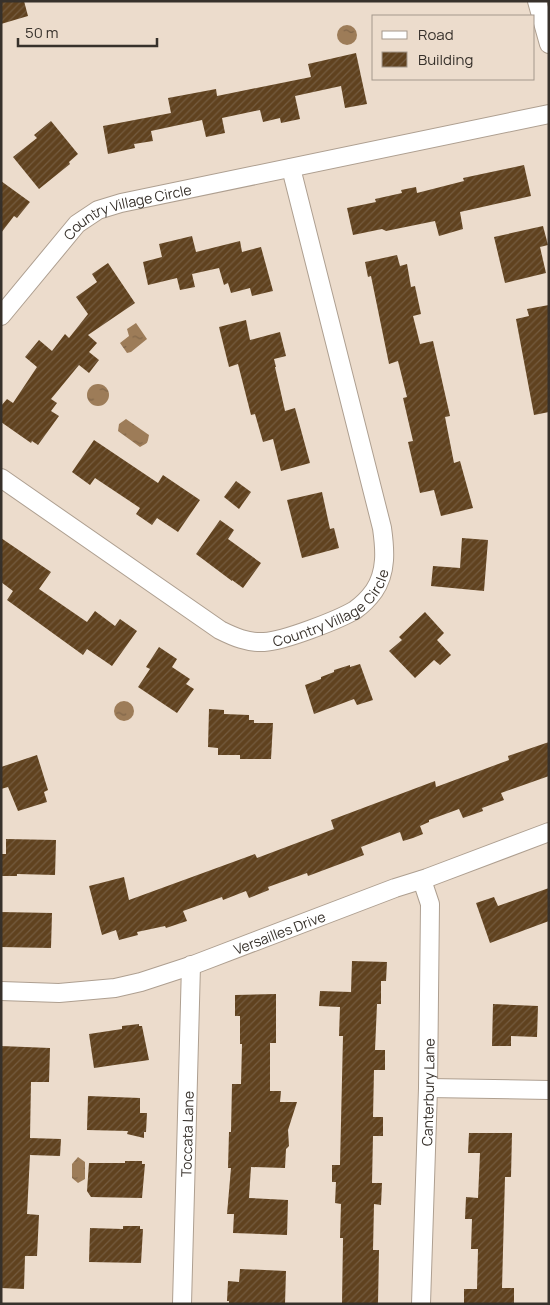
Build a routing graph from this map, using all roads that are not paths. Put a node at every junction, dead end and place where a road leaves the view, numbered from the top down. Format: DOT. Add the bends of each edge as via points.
graph roads {
  1 [pos="537,1"];
  2 [pos="549,44"];
  3 [pos="549,114"];
  4 [pos="291,168"];
  5 [pos="1,316"];
  6 [pos="1,478"];
  7 [pos="549,832"];
  8 [pos="422,880"];
  9 [pos="191,965"];
  10 [pos="1,991"];
  11 [pos="428,1088"];
  12 [pos="549,1090"];
  13 [pos="182,1304"];
  14 [pos="421,1304"];
  1 -- 2 [label="street"];
  3 -- 4 [label="street, Country Village Circle"];
  4 -- 5 [label="street, Country Village Circle" via="98,210 77,224"];
  4 -- 6 [label="street, Country Village Circle" via="382,528 385,551 382,572 366,602 297,634 266,642 235,637 220,630"];
  7 -- 8 [label="street, Versailles Drive"];
  8 -- 9 [label="street, Versailles Drive"];
  8 -- 11 [label="street, Canterbury Lane" via="430,904"];
  9 -- 10 [label="street, Versailles Drive" via="115,988 59,993"];
  9 -- 13 [label="street, Toccata Lane"];
  11 -- 12 [label="street"];
  11 -- 14 [label="street, Canterbury Lane"];
}
